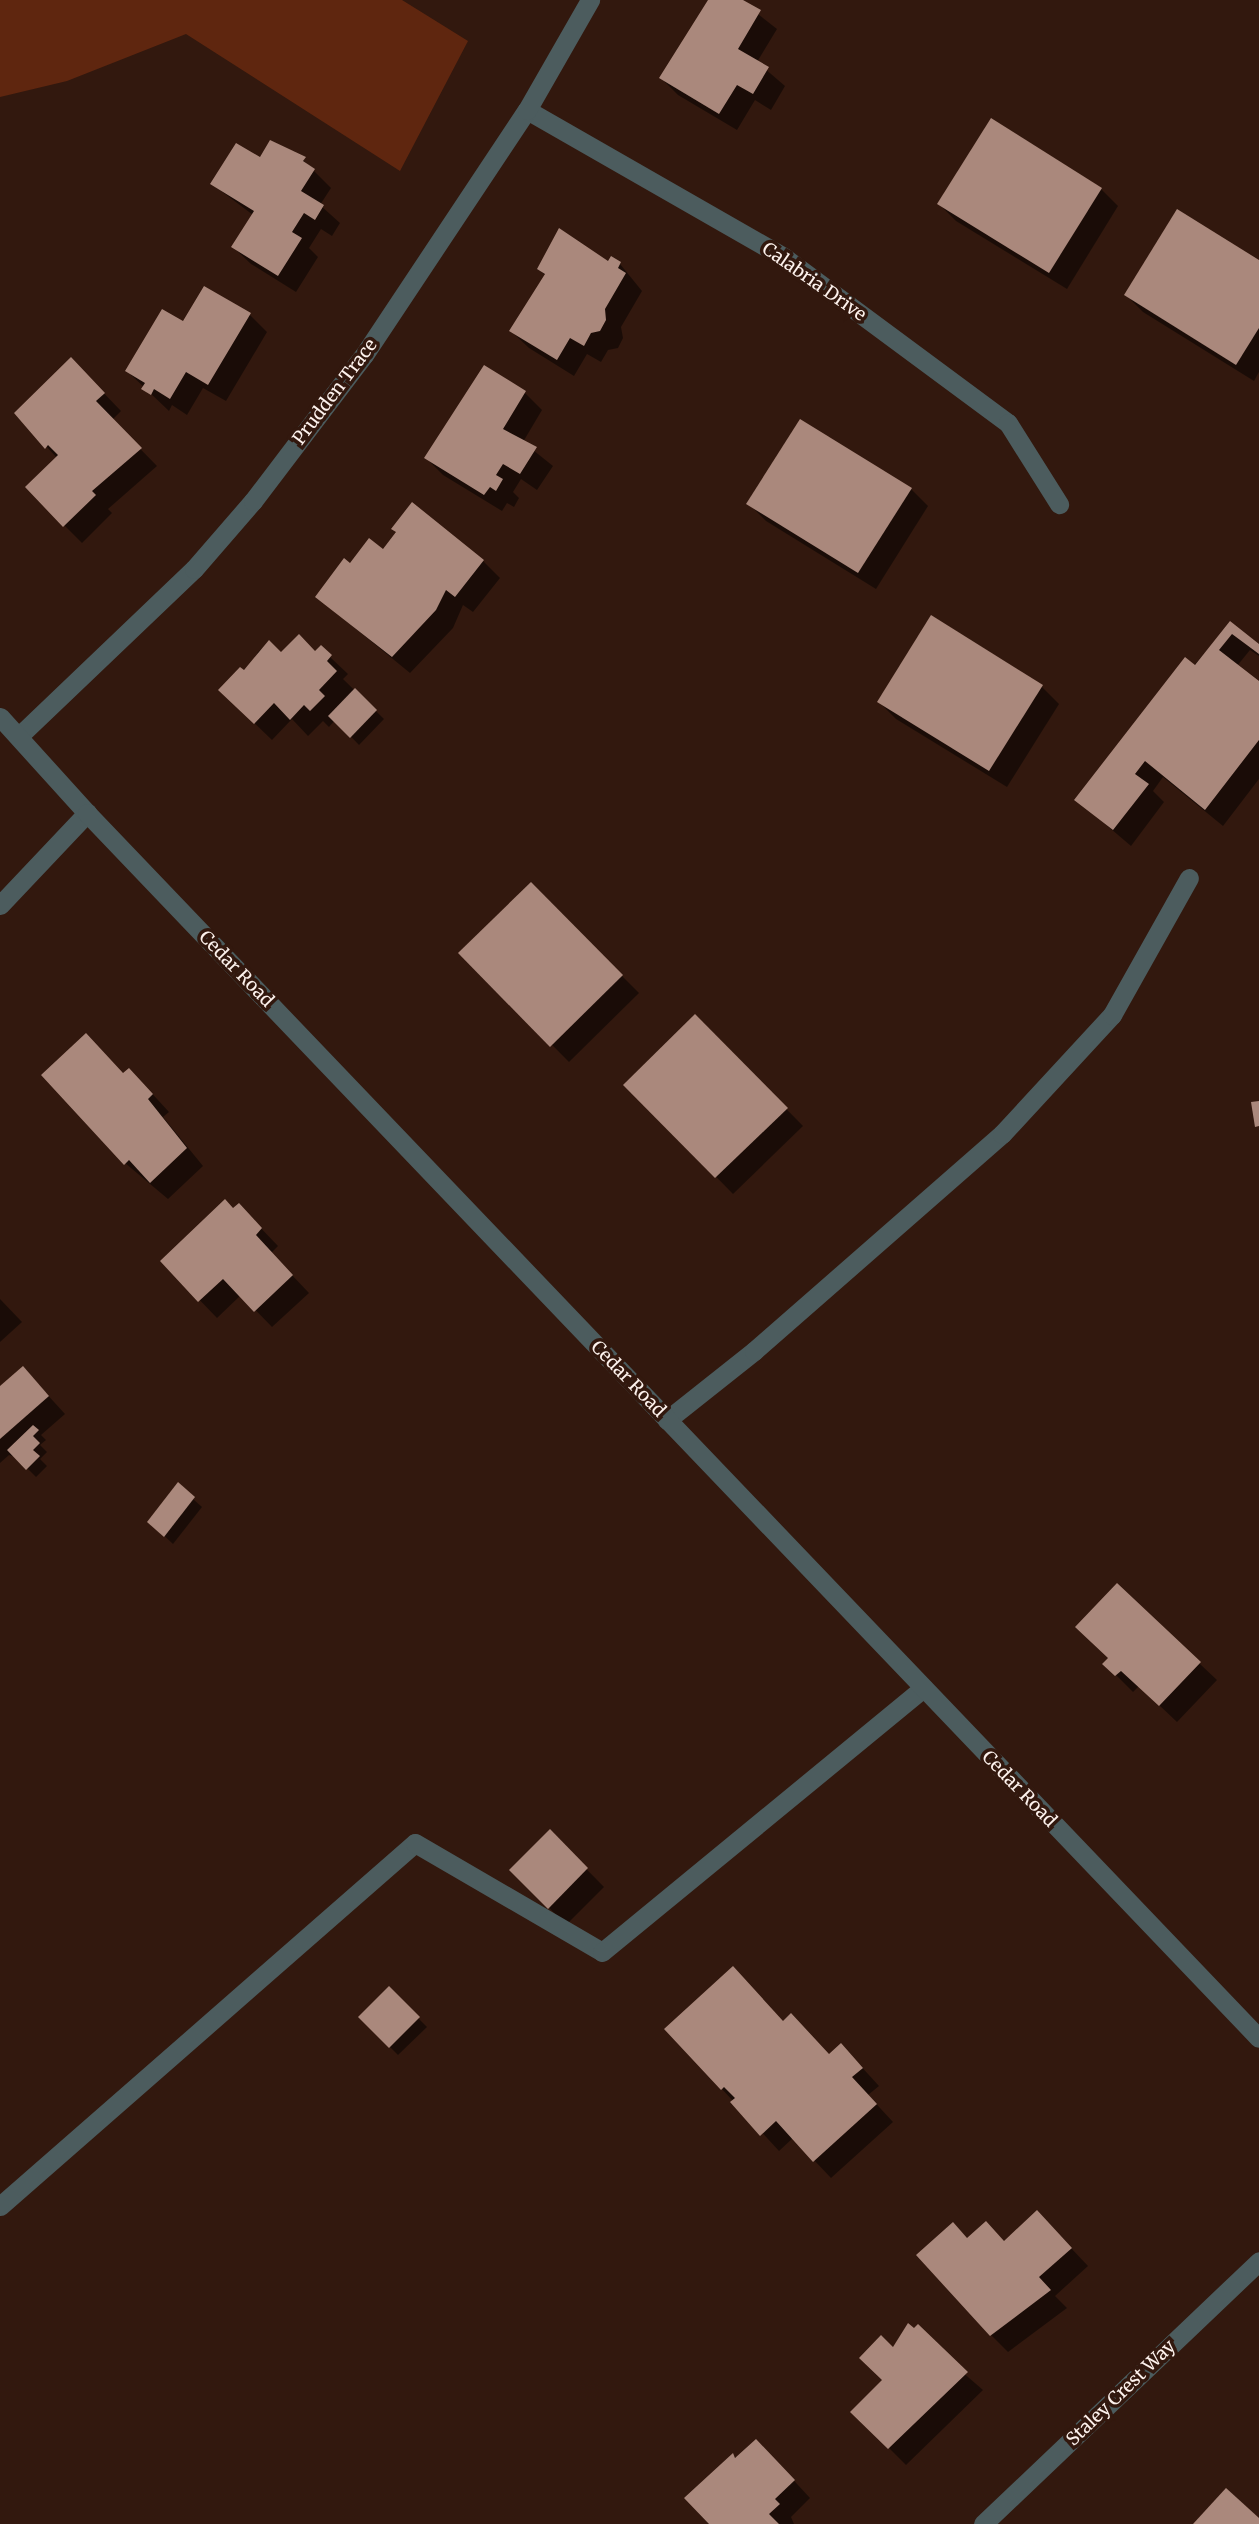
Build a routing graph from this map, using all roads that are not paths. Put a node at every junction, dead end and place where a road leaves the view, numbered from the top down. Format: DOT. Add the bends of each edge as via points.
graph roads {
  1 [pos="590,0"];
  2 [pos="527,110"];
  3 [pos="1059,504"];
  4 [pos="0,717"];
  5 [pos="19,736"];
  6 [pos="87,813"];
  7 [pos="1189,878"];
  8 [pos="0,905"];
  9 [pos="667,1420"];
  10 [pos="923,1688"];
  11 [pos="1259,2038"];
  12 [pos="0,2206"];
  13 [pos="1259,2262"];
  14 [pos="983,2524"];
  1 -- 2 [label="street, Prudden Trace"];
  2 -- 3 [label="street, Calabria Drive" via="807,274 1008,423"];
  2 -- 5 [label="street, Prudden Trace" via="364,355 253,501 194,569"];
  4 -- 5 [label="street, Cedar Road"];
  5 -- 6 [label="street, Cedar Road"];
  6 -- 8 [label="street"];
  6 -- 9 [label="street, Cedar Road"];
  7 -- 9 [label="street" via="1112,1015 1002,1134"];
  9 -- 10 [label="street, Cedar Road"];
  10 -- 11 [label="street, Cedar Road"];
  10 -- 12 [label="street" via="602,1952 415,1843"];
  13 -- 14 [label="street, Staley Crest Way"];
}
